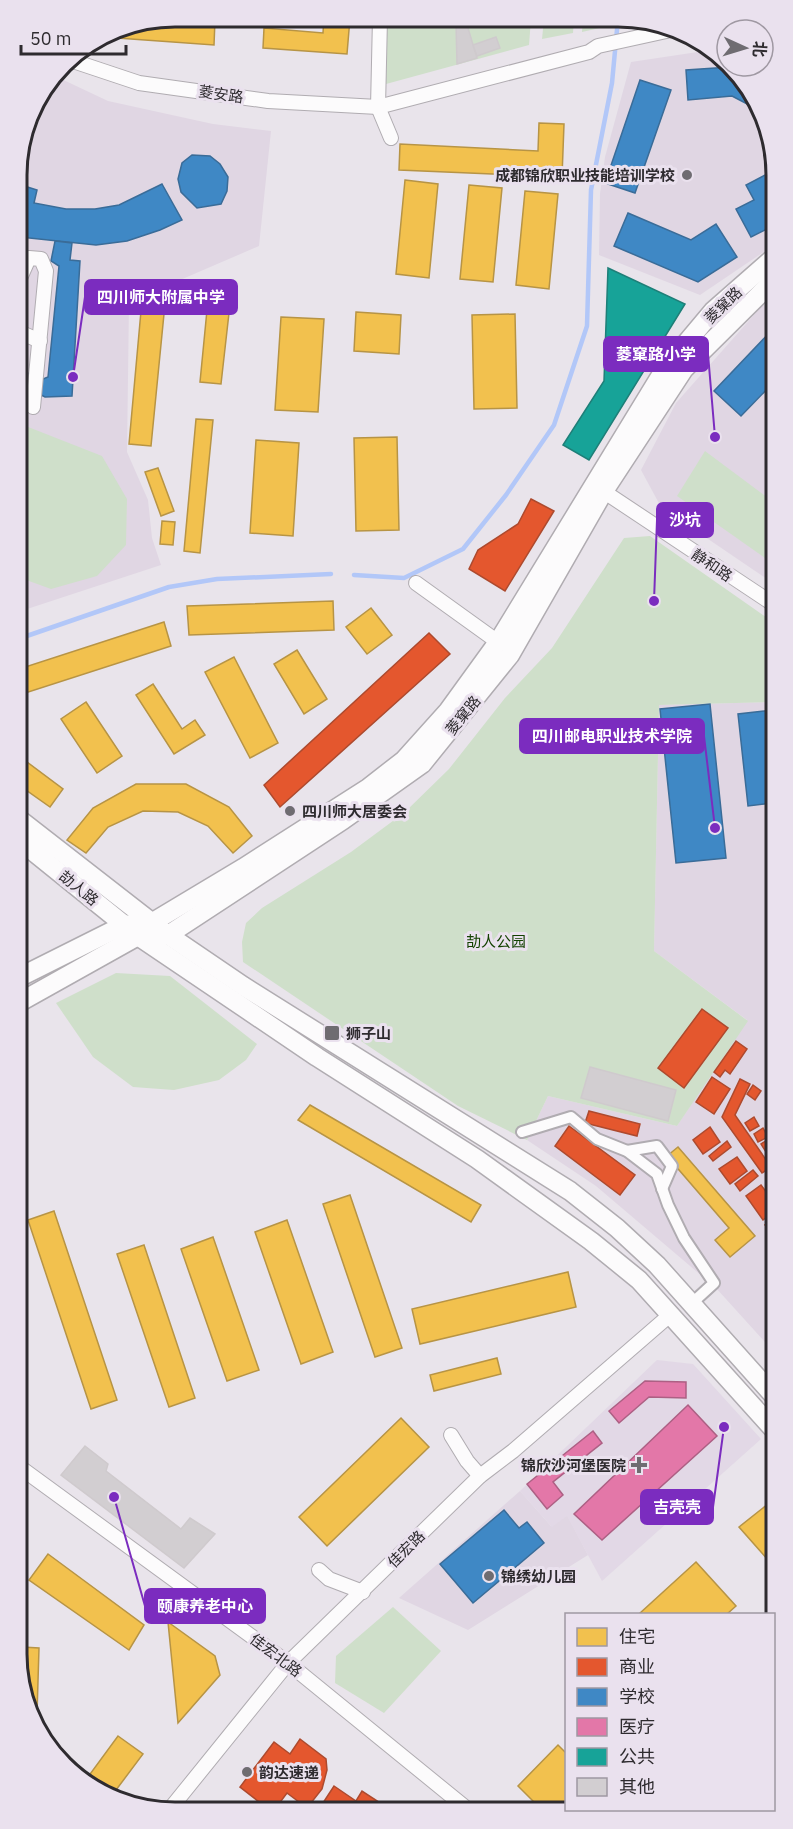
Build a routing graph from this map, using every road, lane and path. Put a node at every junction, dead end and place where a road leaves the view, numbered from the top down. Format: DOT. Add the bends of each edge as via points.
graph roads {
  1 [pos="380,27"];
  2 [pos="658,33"];
  3 [pos="78,63"];
  4 [pos="378,107"];
  5 [pos="391,138"];
  6 [pos="27,260"];
  7 [pos="766,264"];
  8 [pos="766,287"];
  9 [pos="27,335"];
  10 [pos="40,341"];
  11 [pos="33,407"];
  12 [pos="598,488"];
  13 [pos="416,583"];
  14 [pos="766,599"];
  15 [pos="498,642"];
  16 [pos="27,825"];
  17 [pos="27,846"];
  18 [pos="153,922"];
  19 [pos="131,931"];
  20 [pos="168,935"];
  21 [pos="27,974"];
  22 [pos="27,998"];
  23 [pos="522,1132"];
  24 [pos="627,1151"];
  25 [pos="662,1189"];
  26 [pos="691,1304"];
  27 [pos="670,1315"];
  28 [pos="766,1387"];
  29 [pos="766,1421"];
  30 [pos="451,1435"];
  31 [pos="27,1472"];
  32 [pos="480,1476"];
  33 [pos="319,1570"];
  34 [pos="363,1592"];
  35 [pos="288,1663"];
  36 [pos="177,1802"];
  37 [pos="459,1802"];
  1 -- 4 [label="street"];
  2 -- 4 [label="street, 菱安路"];
  3 -- 4 [label="street, 菱安路" via="139,83 268,100"];
  4 -- 5 [label="street"];
  6 -- 10 [label="street" via="41,260 46,271"];
  7 -- 12 [label="street, 菱窠路" via="713,311 666,367"];
  8 -- 12 [label="street, 菱窠路" via="684,369"];
  9 -- 10 [label="street"];
  10 -- 11 [label="street"];
  12 -- 14 [label="street, 静和路"];
  12 -- 15 [label="street, 菱窠路"];
  12 -- 20 [label="street, 菱窠路" via="510,655 422,764"];
  13 -- 15 [label="street"];
  15 -- 18 [label="street, 菱窠路" via="448,711 404,760 368,788"];
  16 -- 18 [label="street"];
  17 -- 19 [label="street, 劼人路"];
  18 -- 19 [label="street, 菱窠路"];
  18 -- 20 [label="street"];
  19 -- 20 [label="street, 菱窠路"];
  19 -- 21 [label="street, 菱窠路"];
  19 -- 22 [label="street, 菱窠路"];
  19 -- 27 [label="street, 劼人路" via="477,1159 591,1241 639,1280"];
  20 -- 26 [label="street" via="570,1191 625,1235"];
  23 -- 24 [label="street" via="571,1117 597,1139"];
  24 -- 25 [label="street" via="657,1174"];
  24 -- 25 [label="street" via="657,1146 672,1166"];
  25 -- 26 [label="street" via="684,1238 714,1283"];
  26 -- 28 [label="street"];
  27 -- 29 [label="street, 劼人路"];
  27 -- 32 [label="street, 佳宏路"];
  30 -- 32 [label="street"];
  31 -- 35 [label="street, 佳宏北路"];
  32 -- 34 [label="street, 佳宏路"];
  33 -- 34 [label="street" via="329,1579"];
  34 -- 35 [label="street, 佳宏路"];
  35 -- 36 [label="street, 佳宏路"];
  35 -- 37 [label="street, 佳宏北路"];
}
